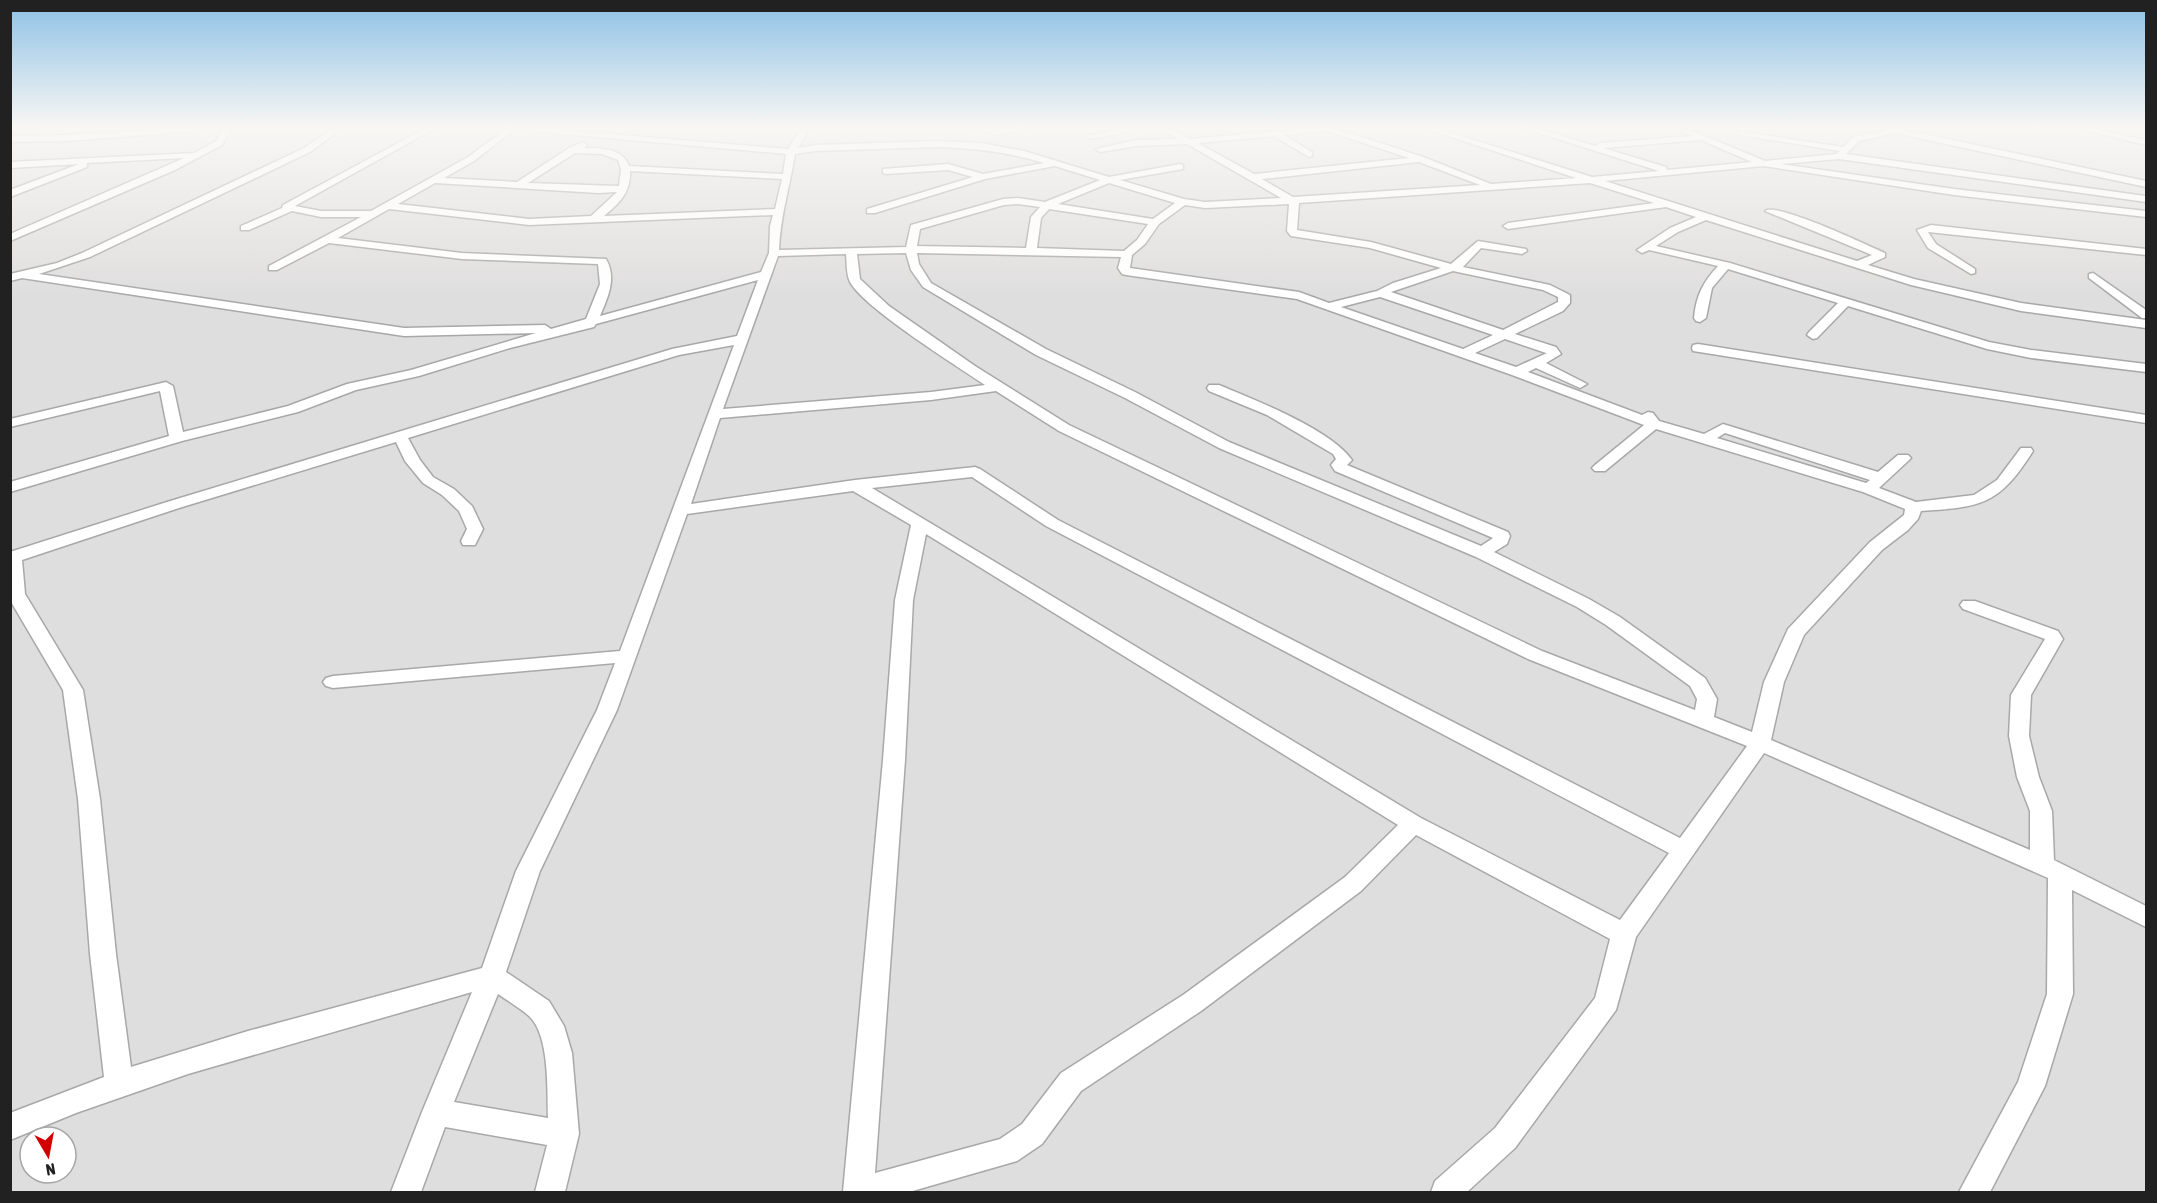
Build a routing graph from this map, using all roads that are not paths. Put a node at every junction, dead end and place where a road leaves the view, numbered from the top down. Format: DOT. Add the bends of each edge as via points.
graph roads {
  1 [pos="36,185"];
  2 [pos="132,185"];
  3 [pos="232,185"];
  4 [pos="324,185"];
  5 [pos="424,185"];
  6 [pos="535,185"];
  7 [pos="626,185"];
  8 [pos="786,185"];
  9 [pos="955,185"];
  10 [pos="1095,185"];
  11 [pos="1129,185"];
  12 [pos="1265,185"];
  13 [pos="1487,185"];
  14 [pos="1529,185"];
  15 [pos="1606,185"];
  16 [pos="1905,185"];
  17 [pos="2048,185"];
  18 [pos="1494,188"];
  19 [pos="625,189"];
  20 [pos="10,194"];
  21 [pos="1292,201"];
  22 [pos="2146,201"];
  23 [pos="1183,202"];
  24 [pos="1047,205"];
  25 [pos="1665,205"];
  26 [pos="387,206"];
  27 [pos="289,209"];
  28 [pos="871,210"];
  29 [pos="1770,211"];
  30 [pos="779,212"];
  31 [pos="373,214"];
  32 [pos="2146,214"];
  33 [pos="1704,217"];
  34 [pos="596,218"];
  35 [pos="1155,222"];
  36 [pos="1508,226"];
  37 [pos="245,228"];
  38 [pos="10,238"];
  39 [pos="327,240"];
  40 [pos="910,249"];
  41 [pos="851,251"];
  42 [pos="1522,251"];
  43 [pos="1031,252"];
  44 [pos="2146,252"];
  45 [pos="774,253"];
  46 [pos="1127,254"];
  47 [pos="1726,265"];
  48 [pos="1857,265"];
  49 [pos="273,268"];
  50 [pos="1454,268"];
  51 [pos="1971,272"];
  52 [pos="765,274"];
  53 [pos="23,275"];
  54 [pos="2093,276"];
  55 [pos="10,278"];
  56 [pos="1381,293"];
  57 [pos="1845,303"];
  58 [pos="1330,306"];
  59 [pos="2146,315"];
  60 [pos="1700,318"];
  61 [pos="590,324"];
  62 [pos="2146,324"];
  63 [pos="556,332"];
  64 [pos="1505,333"];
  65 [pos="1813,335"];
  66 [pos="743,339"];
  67 [pos="1698,348"];
  68 [pos="1463,354"];
  69 [pos="1535,363"];
  70 [pos="2146,368"];
  71 [pos="1517,372"];
  72 [pos="998,387"];
  73 [pos="1214,388"];
  74 [pos="1595,396"];
  75 [pos="714,414"];
  76 [pos="2146,419"];
  77 [pos="10,423"];
  78 [pos="1654,424"];
  79 [pos="400,436"];
  80 [pos="177,438"];
  81 [pos="1705,440"];
  82 [pos="1800,452"];
  83 [pos="2026,452"];
  84 [pos="1903,458"];
  85 [pos="1791,466"];
  86 [pos="1600,468"];
  87 [pos="1832,470"];
  88 [pos="1881,478"];
  89 [pos="855,486"];
  90 [pos="10,487"];
  91 [pos="1869,489"];
  92 [pos="1914,507"];
  93 [pos="680,510"];
  94 [pos="919,525"];
  95 [pos="469,541"];
  96 [pos="1482,553"];
  97 [pos="12,557"];
  98 [pos="1970,605"];
  99 [pos="627,656"];
  100 [pos="333,682"];
  101 [pos="1703,719"];
  102 [pos="1761,743"];
  103 [pos="1413,824"];
  104 [pos="1685,851"];
  105 [pos="2051,869"];
  106 [pos="2146,917"];
  107 [pos="1624,934"];
  108 [pos="492,976"];
  109 [pos="119,1085"];
  110 [pos="436,1112"];
  111 [pos="10,1127"];
  112 [pos="564,1134"];
  113 [pos="406,1192"];
  114 [pos="550,1192"];
  115 [pos="858,1192"];
  116 [pos="1446,1192"];
  117 [pos="1974,1192"];
  1 -- 20 [label="street"];
  2 -- 38 [label="street"];
  3 -- 53 [label="street" via="86,255"];
  4 -- 27 [label="street" via="286,205"];
  5 -- 26 [label="street"];
  6 -- 19 [label="street"];
  7 -- 19 [label="street"];
  8 -- 30 [label="street"];
  9 -- 28 [label="street"];
  10 -- 24 [label="street"];
  11 -- 23 [label="street"];
  12 -- 21 [label="street"];
  13 -- 18 [label="street"];
  14 -- 18 [label="street"];
  15 -- 25 [label="street"];
  16 -- 32 [label="street"];
  17 -- 22 [label="street"];
  18 -- 21 [label="street"];
  19 -- 34 [label="street"];
  21 -- 23 [label="street" via="1205,205"];
  21 -- 50 [label="street" via="1295,234 1347,237"];
  23 -- 35 [label="street"];
  24 -- 35 [label="street"];
  24 -- 40 [label="street" via="1010,201 918,225"];
  24 -- 43 [label="street" via="1036,217"];
  25 -- 33 [label="street"];
  25 -- 36 [label="street"];
  26 -- 31 [label="street"];
  26 -- 34 [label="street" via="529,222"];
  27 -- 31 [label="street" via="321,214"];
  27 -- 37 [label="street"];
  29 -- 48 [label="street" via="1880,254"];
  30 -- 34 [label="street"];
  30 -- 45 [label="street"];
  31 -- 39 [label="street"];
  33 -- 47 [label="street" via="1674,230 1644,250"];
  33 -- 48 [label="street"];
  35 -- 46 [label="street" via="1142,242"];
  39 -- 49 [label="street"];
  39 -- 61 [label="street" via="462,256 602,261 606,279"];
  40 -- 41 [label="street"];
  40 -- 43 [label="street"];
  40 -- 96 [label="street" via="913,268 927,285 1041,352 1224,445"];
  41 -- 45 [label="street"];
  41 -- 72 [label="street" via="854,279 860,288 912,330"];
  42 -- 50 [label="street" via="1478,244"];
  43 -- 46 [label="street"];
  44 -- 51 [label="street" via="1922,230 1932,246"];
  45 -- 52 [label="street"];
  46 -- 58 [label="street" via="1124,268 1132,274 1282,292"];
  47 -- 57 [label="street"];
  47 -- 60 [label="street" via="1701,296"];
  48 -- 62 [label="street" via="1982,300"];
  50 -- 56 [label="street"];
  50 -- 64 [label="street" via="1546,286 1564,295 1564,303 1558,308"];
  52 -- 61 [label="street"];
  52 -- 66 [label="street"];
  53 -- 55 [label="street"];
  53 -- 63 [label="street" via="404,332 518,328"];
  54 -- 59 [label="street"];
  56 -- 58 [label="street"];
  56 -- 64 [label="street"];
  57 -- 65 [label="street"];
  57 -- 70 [label="street" via="1987,345"];
  58 -- 68 [label="street"];
  61 -- 63 [label="street"];
  63 -- 80 [label="street" via="339,391 293,409"];
  64 -- 68 [label="street"];
  64 -- 69 [label="street" via="1555,354"];
  66 -- 75 [label="street"];
  66 -- 79 [label="street" via="676,352"];
  67 -- 76 [label="street"];
  68 -- 71 [label="street"];
  69 -- 71 [label="street"];
  69 -- 74 [label="street"];
  71 -- 74 [label="street"];
  72 -- 75 [label="street"];
  72 -- 101 [label="street" via="1064,428 1535,655"];
  73 -- 96 [label="street" via="1272,412 1338,451 1344,460 1340,468 1502,536"];
  74 -- 78 [label="street"];
  75 -- 93 [label="street"];
  77 -- 80 [label="street" via="166,386"];
  78 -- 81 [label="street"];
  78 -- 86 [label="street"];
  79 -- 95 [label="street" via="428,480 466,509 475,529"];
  79 -- 97 [label="street"];
  80 -- 90 [label="street"];
  81 -- 82 [label="street" via="1724,428"];
  81 -- 85 [label="street"];
  82 -- 85 [label="street"];
  82 -- 87 [label="street"];
  83 -- 92 [label="street" via="2011,476 1978,501"];
  84 -- 88 [label="street"];
  85 -- 87 [label="street"];
  87 -- 88 [label="street"];
  87 -- 91 [label="street"];
  88 -- 91 [label="street"];
  89 -- 93 [label="street"];
  89 -- 94 [label="street"];
  89 -- 104 [label="street" via="975,472 1052,523"];
  91 -- 92 [label="street"];
  92 -- 102 [label="street" via="1902,527 1876,546 1795,633 1774,682"];
  93 -- 99 [label="street"];
  94 -- 103 [label="street"];
  94 -- 115 [label="street" via="904,600"];
  96 -- 101 [label="street" via="1583,603 1698,682 1707,699"];
  97 -- 109 [label="street" via="16,594 73,690 89,799"];
  98 -- 105 [label="street" via="2051,634 2054,639 2021,695 2019,736 2041,811"];
  99 -- 100 [label="street"];
  99 -- 108 [label="street" via="607,710 528,872"];
  101 -- 102 [label="street"];
  102 -- 104 [label="street"];
  102 -- 105 [label="street"];
  103 -- 107 [label="street"];
  103 -- 115 [label="street" via="1353,884 1192,1003 1071,1082 1032,1134 1015,1146"];
  104 -- 107 [label="street"];
  105 -- 106 [label="street"];
  105 -- 117 [label="street" via="2060,994 2031,1086"];
  107 -- 116 [label="street" via="1606,1002 1505,1138"];
  108 -- 109 [label="street" via="238,1047"];
  108 -- 110 [label="street"];
  108 -- 112 [label="street" via="540,1009 551,1026 558,1053"];
  109 -- 111 [label="street" via="68,1101"];
  110 -- 112 [label="street"];
  110 -- 113 [label="street"];
  112 -- 114 [label="street"];
}
